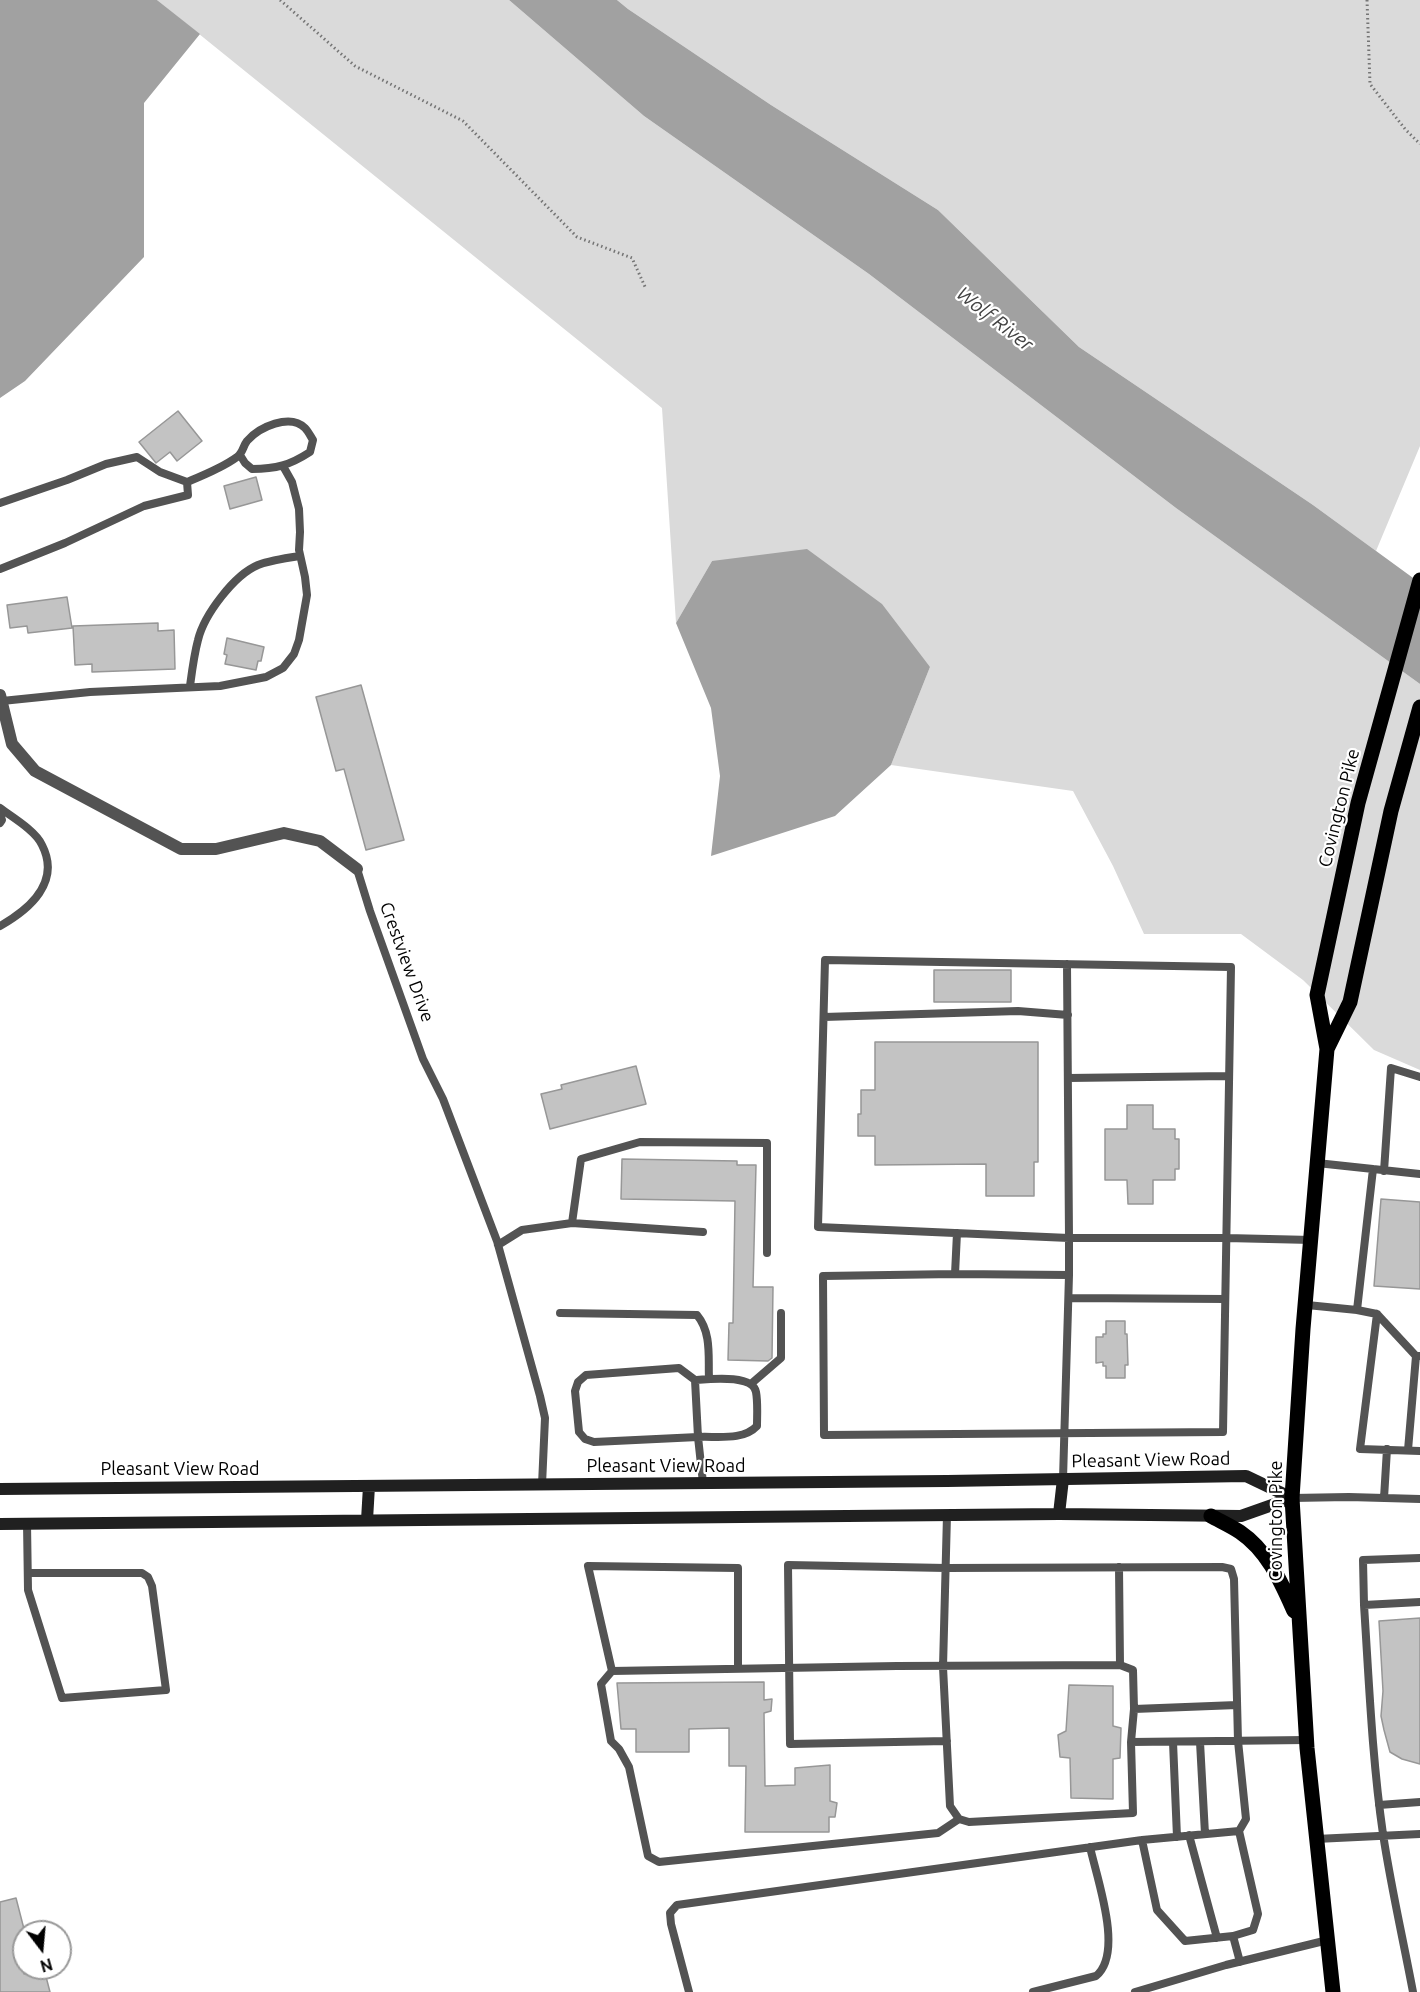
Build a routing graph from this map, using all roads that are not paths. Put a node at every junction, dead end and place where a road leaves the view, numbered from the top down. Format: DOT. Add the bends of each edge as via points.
graph roads {
  1 [pos="240,455"];
  2 [pos="283,466"];
  3 [pos="187,482"];
  4 [pos="0,503"];
  5 [pos="300,556"];
  6 [pos="0,569"];
  7 [pos="1420,580"];
  8 [pos="190,686"];
  9 [pos="1,698"];
  10 [pos="1420,707"];
  11 [pos="0,808"];
  12 [pos="0,814"];
  13 [pos="0,823"];
  14 [pos="357,869"];
  15 [pos="0,926"];
  16 [pos="1067,964"];
  17 [pos="1068,1015"];
  18 [pos="824,1017"];
  19 [pos="1327,1048"];
  20 [pos="1229,1076"];
  21 [pos="1420,1077"];
  22 [pos="1068,1078"];
  23 [pos="1317,1163"];
  24 [pos="1373,1169"];
  25 [pos="1384,1171"];
  26 [pos="1420,1174"];
  27 [pos="572,1223"];
  28 [pos="703,1232"];
  29 [pos="957,1233"];
  30 [pos="1069,1238"];
  31 [pos="1226,1238"];
  32 [pos="1312,1240"];
  33 [pos="498,1245"];
  34 [pos="767,1253"];
  35 [pos="955,1274"];
  36 [pos="1069,1275"];
  37 [pos="1069,1298"];
  38 [pos="1225,1299"];
  39 [pos="1306,1305"];
  40 [pos="1357,1310"];
  41 [pos="560,1313"];
  42 [pos="781,1313"];
  43 [pos="1377,1314"];
  44 [pos="1418,1356"];
  45 [pos="709,1379"];
  46 [pos="695,1380"];
  47 [pos="752,1383"];
  48 [pos="1064,1433"];
  49 [pos="698,1437"];
  50 [pos="1387,1449"];
  51 [pos="1408,1450"];
  52 [pos="1420,1451"];
  53 [pos="1063,1479"];
  54 [pos="703,1483"];
  55 [pos="542,1485"];
  56 [pos="369,1486"];
  57 [pos="0,1490"];
  58 [pos="1292,1498"];
  59 [pos="1384,1498"];
  60 [pos="1420,1499"];
  61 [pos="1059,1514"];
  62 [pos="947,1515"];
  63 [pos="1211,1516"];
  64 [pos="367,1520"];
  65 [pos="27,1523"];
  66 [pos="0,1524"];
  67 [pos="1420,1558"];
  68 [pos="1119,1567"];
  69 [pos="946,1568"];
  70 [pos="28,1573"];
  71 [pos="1420,1602"];
  72 [pos="1364,1605"];
  73 [pos="1298,1619"];
  74 [pos="1120,1665"];
  75 [pos="943,1667"];
  76 [pos="738,1669"];
  77 [pos="789,1669"];
  78 [pos="612,1671"];
  79 [pos="1237,1705"];
  80 [pos="1134,1709"];
  81 [pos="1306,1740"];
  82 [pos="947,1741"];
  83 [pos="1238,1741"];
  84 [pos="1131,1742"];
  85 [pos="1173,1742"];
  86 [pos="1200,1742"];
  87 [pos="1420,1802"];
  88 [pos="1379,1805"];
  89 [pos="959,1819"];
  90 [pos="1239,1831"];
  91 [pos="1205,1834"];
  92 [pos="1420,1834"];
  93 [pos="1189,1835"];
  94 [pos="1383,1836"];
  95 [pos="1177,1837"];
  96 [pos="1316,1839"];
  97 [pos="1142,1840"];
  98 [pos="1090,1847"];
  99 [pos="1233,1936"];
  100 [pos="1217,1938"];
  101 [pos="1328,1940"];
  102 [pos="1240,1962"];
  103 [pos="689,1992"];
  104 [pos="1033,1992"];
  105 [pos="1135,1992"];
  106 [pos="1333,1992"];
  107 [pos="1413,1992"];
  1 -- 2 [label="lane" via="252,469"];
  1 -- 2 [label="lane" via="245,442 256,432 274,423 293,422 305,428 313,440 310,452"];
  1 -- 3 [label="lane"];
  2 -- 5 [label="lane" via="299,509"];
  3 -- 4 [label="lane" via="136,458 106,464"];
  3 -- 6 [label="lane" via="188,495 144,506"];
  5 -- 8 [label="lane" via="258,566 233,584 203,623"];
  5 -- 8 [label="lane" via="307,595 294,654 283,668 266,677 220,686"];
  7 -- 19 [label="main road, Covington Pike" via="1358,803 1317,995"];
  8 -- 9 [label="lane"];
  9 -- 14 [label="street, Crestview Drive" via="12,744 35,771 181,849 216,849 284,833 320,841"];
  10 -- 19 [label="main road, Covington Pike" via="1391,811 1350,1002"];
  11 -- 15 [label="lane" via="42,843 49,865 45,888 28,907"];
  12 -- 13 [label="lane"];
  14 -- 33 [label="lane, Crestview Drive" via="423,1059 443,1099"];
  16 -- 17 [label="lane"];
  16 -- 18 [label="lane" via="825,960"];
  16 -- 20 [label="lane" via="1231,967"];
  17 -- 18 [label="lane" via="1018,1011"];
  17 -- 22 [label="lane"];
  18 -- 29 [label="lane" via="818,1227"];
  19 -- 23 [label="main road, Covington Pike"];
  20 -- 22 [label="lane"];
  20 -- 31 [label="lane"];
  21 -- 25 [label="lane" via="1392,1068"];
  22 -- 30 [label="lane"];
  23 -- 24 [label="lane"];
  23 -- 32 [label="main road, Covington Pike"];
  24 -- 25 [label="lane"];
  24 -- 40 [label="lane"];
  25 -- 26 [label="lane"];
  27 -- 28 [label="lane"];
  27 -- 33 [label="lane" via="522,1230"];
  27 -- 34 [label="lane" via="581,1159 640,1142 767,1143"];
  29 -- 30 [label="lane"];
  29 -- 35 [label="lane"];
  30 -- 31 [label="lane"];
  30 -- 36 [label="lane"];
  31 -- 32 [label="lane"];
  31 -- 38 [label="lane"];
  32 -- 39 [label="main road, Covington Pike"];
  33 -- 55 [label="lane, Crestview Drive" via="545,1418"];
  35 -- 36 [label="lane"];
  35 -- 48 [label="lane" via="823,1276 824,1435"];
  36 -- 37 [label="lane"];
  37 -- 38 [label="lane"];
  37 -- 48 [label="lane"];
  38 -- 48 [label="lane" via="1223,1432"];
  39 -- 40 [label="lane"];
  39 -- 58 [label="main road, Covington Pike"];
  40 -- 43 [label="lane"];
  41 -- 45 [label="lane" via="697,1315 707,1332"];
  42 -- 47 [label="lane" via="781,1358"];
  43 -- 44 [label="lane"];
  43 -- 50 [label="lane" via="1360,1449"];
  44 -- 51 [label="lane"];
  45 -- 46 [label="lane"];
  45 -- 47 [label="lane"];
  46 -- 49 [label="lane"];
  46 -- 49 [label="lane" via="679,1368 586,1375 574,1391 579,1432 594,1442"];
  47 -- 49 [label="lane" via="756,1390 757,1426 751,1432"];
  48 -- 53 [label="lane"];
  49 -- 54 [label="lane"];
  50 -- 51 [label="lane"];
  50 -- 59 [label="lane"];
  51 -- 52 [label="lane"];
  53 -- 54 [label="main road, Pleasant View Road"];
  53 -- 58 [label="main road, Pleasant View Road" via="1246,1476"];
  53 -- 61 [label="main road"];
  54 -- 55 [label="main road, Pleasant View Road"];
  55 -- 56 [label="main road, Pleasant View Road"];
  56 -- 57 [label="main road, Pleasant View Road"];
  56 -- 64 [label="main road"];
  58 -- 59 [label="lane"];
  58 -- 63 [label="main road" via="1241,1516"];
  58 -- 73 [label="main road, Covington Pike"];
  59 -- 60 [label="lane"];
  61 -- 62 [label="main road"];
  61 -- 63 [label="main road"];
  62 -- 64 [label="main road"];
  62 -- 69 [label="lane"];
  63 -- 73 [label="main road" via="1242,1533 1261,1551 1276,1572"];
  64 -- 65 [label="main road"];
  65 -- 66 [label="main road"];
  65 -- 70 [label="lane"];
  67 -- 72 [label="lane" via="1363,1560"];
  68 -- 69 [label="lane"];
  68 -- 74 [label="lane"];
  68 -- 79 [label="lane" via="1231,1569"];
  69 -- 75 [label="lane"];
  69 -- 77 [label="lane" via="788,1565"];
  70 -- 70 [label="lane" via="28,1590 62,1698 166,1690 148,1577 142,1573"];
  71 -- 72 [label="lane"];
  72 -- 88 [label="lane"];
  73 -- 81 [label="main road, Covington Pike"];
  74 -- 75 [label="lane"];
  74 -- 80 [label="lane" via="1132,1670"];
  75 -- 77 [label="lane"];
  75 -- 82 [label="lane"];
  76 -- 77 [label="lane"];
  76 -- 78 [label="lane"];
  76 -- 78 [label="lane" via="738,1568 588,1566"];
  77 -- 82 [label="lane" via="790,1744"];
  78 -- 89 [label="lane" via="601,1684 611,1741 629,1767 648,1856 659,1862 938,1833"];
  79 -- 80 [label="lane"];
  79 -- 83 [label="lane"];
  80 -- 84 [label="lane"];
  81 -- 83 [label="lane"];
  81 -- 96 [label="main road, Covington Pike"];
  82 -- 89 [label="lane" via="950,1806"];
  83 -- 86 [label="lane"];
  83 -- 90 [label="lane" via="1246,1819"];
  84 -- 85 [label="lane"];
  84 -- 89 [label="lane" via="1133,1813 969,1822"];
  85 -- 86 [label="lane"];
  85 -- 95 [label="lane"];
  86 -- 91 [label="lane"];
  87 -- 88 [label="lane"];
  88 -- 94 [label="lane"];
  90 -- 91 [label="lane"];
  90 -- 99 [label="lane" via="1258,1914 1254,1930"];
  91 -- 93 [label="lane"];
  92 -- 94 [label="lane"];
  93 -- 95 [label="lane"];
  93 -- 100 [label="lane"];
  94 -- 96 [label="lane"];
  94 -- 107 [label="lane"];
  95 -- 97 [label="lane"];
  96 -- 101 [label="main road, Covington Pike"];
  97 -- 98 [label="lane"];
  97 -- 100 [label="lane" via="1157,1910 1185,1941"];
  98 -- 103 [label="lane" via="677,1905 670,1913 671,1924"];
  98 -- 104 [label="lane" via="1109,1931 1102,1971 1096,1976"];
  99 -- 100 [label="lane"];
  99 -- 102 [label="lane"];
  101 -- 102 [label="lane"];
  101 -- 106 [label="main road, Covington Pike"];
  102 -- 105 [label="lane"];
}
